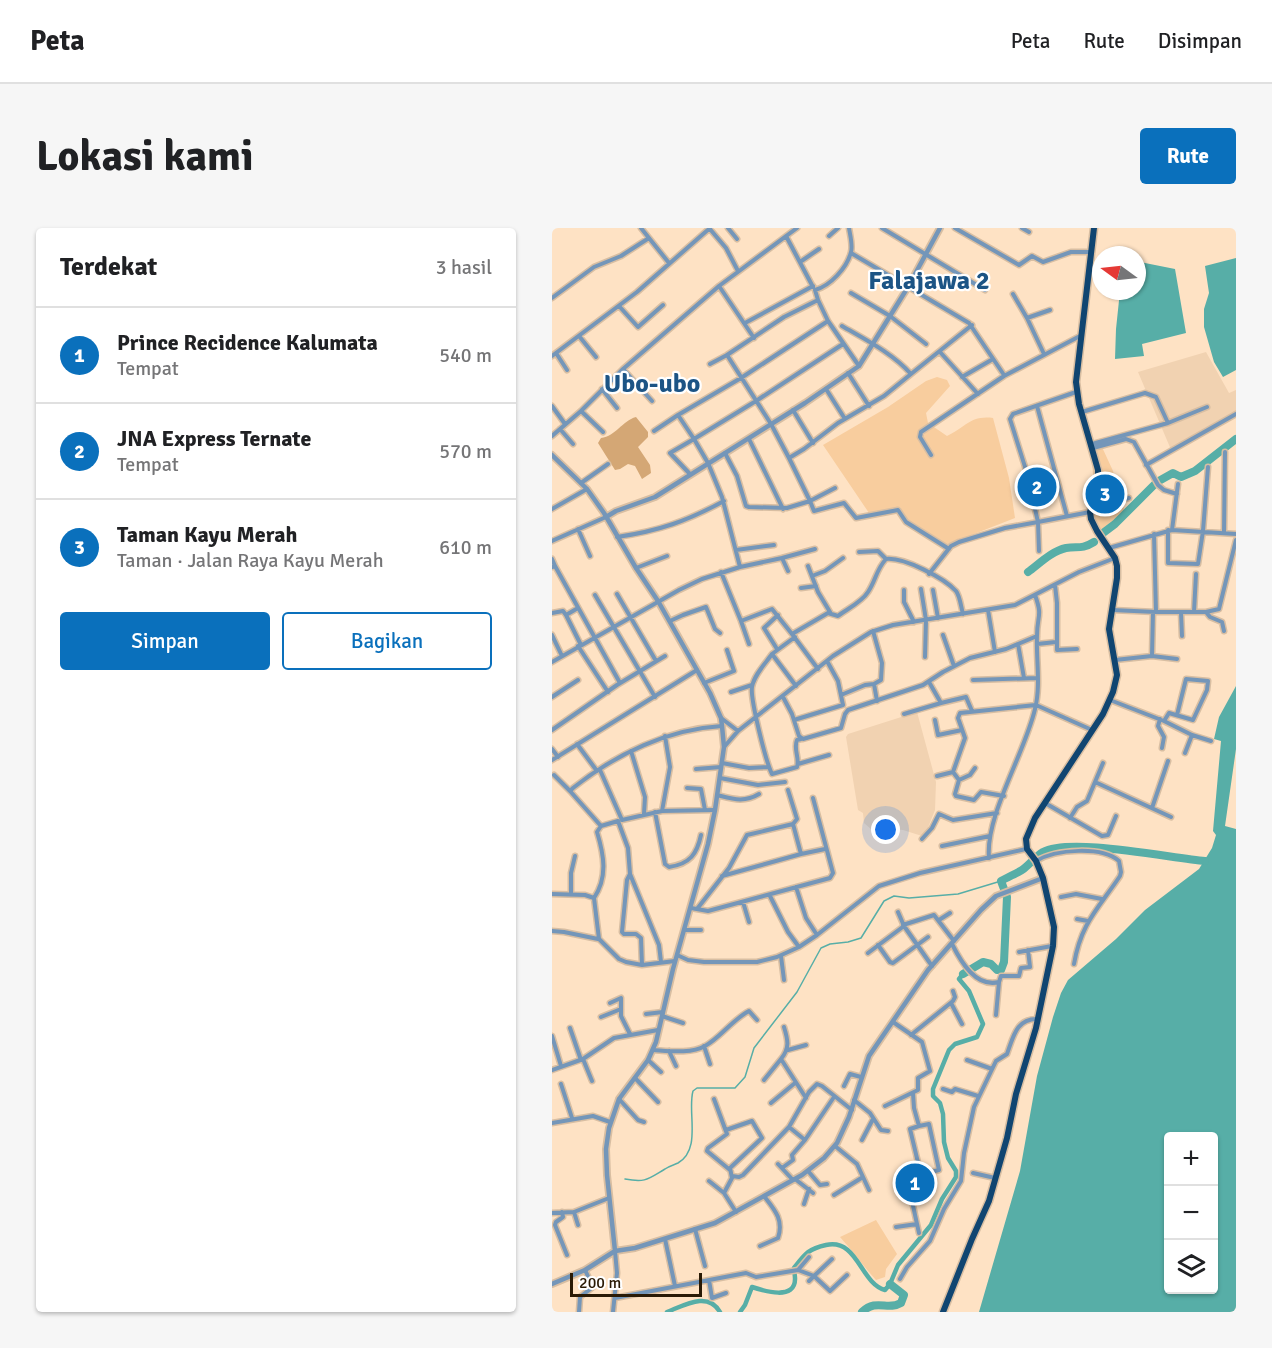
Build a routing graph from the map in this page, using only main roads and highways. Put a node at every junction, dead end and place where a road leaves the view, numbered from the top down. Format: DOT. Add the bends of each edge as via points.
graph roads {
  1 [pos="1094,228"];
  2 [pos="943,1312"];
  1 -- 2 [label="highway" via="1076,392 1098,470 1090,512 1096,531 1115,558 1117,578 1109,629 1117,675 1110,700 1093,730 1029,829 1026,844 1043,878 1054,927 1053,946 1039,1019 996,1178"];
}
